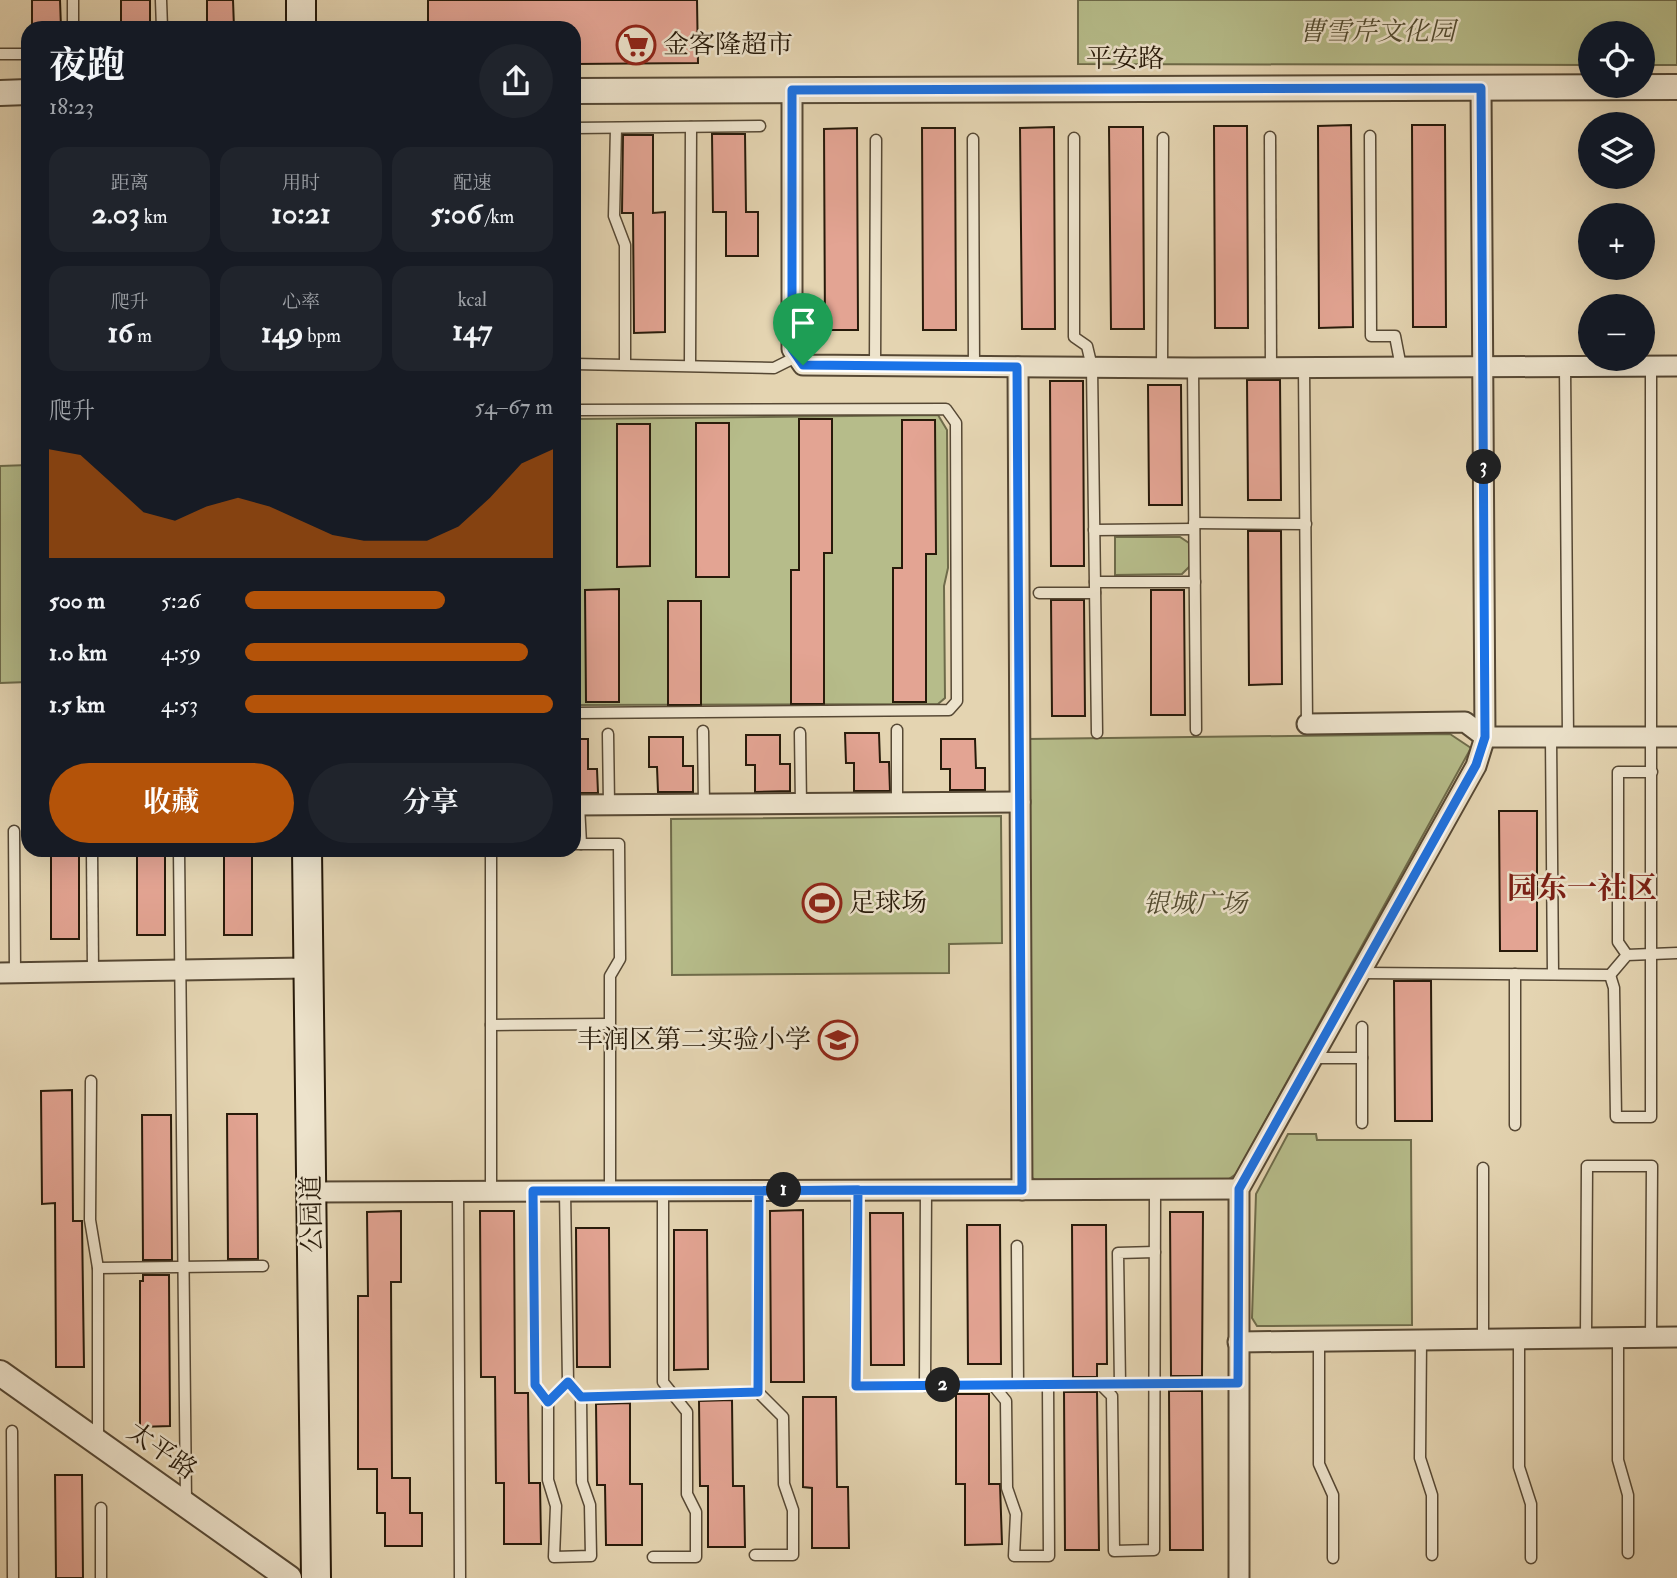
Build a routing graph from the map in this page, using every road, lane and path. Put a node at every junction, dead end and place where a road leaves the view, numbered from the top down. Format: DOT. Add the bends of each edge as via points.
graph roads {
  1 [pos="73,0"];
  2 [pos="161,0"];
  3 [pos="301,0"];
  4 [pos="74,21"];
  5 [pos="162,21"];
  6 [pos="301,21"];
  7 [pos="0,54"];
  8 [pos="21,54"];
  9 [pos="1677,87"];
  10 [pos="1481,88"];
  11 [pos="792,90"];
  12 [pos="581,91"];
  13 [pos="21,92"];
  14 [pos="0,93"];
  15 [pos="760,126"];
  16 [pos="691,127"];
  17 [pos="581,128"];
  18 [pos="616,128"];
  19 [pos="1370,136"];
  20 [pos="1270,137"];
  21 [pos="1074,138"];
  22 [pos="1163,138"];
  23 [pos="973,139"];
  24 [pos="876,140"];
  25 [pos="796,358"];
  26 [pos="581,364"];
  27 [pos="625,364"];
  28 [pos="690,364"];
  29 [pos="875,366"];
  30 [pos="974,366"];
  31 [pos="1655,366"];
  32 [pos="1677,366"];
  33 [pos="1017,367"];
  34 [pos="1092,367"];
  35 [pos="1483,367"];
  36 [pos="1565,367"];
  37 [pos="1578,367"];
  38 [pos="1162,368"];
  39 [pos="1193,368"];
  40 [pos="1271,368"];
  41 [pos="1304,368"];
  42 [pos="1401,368"];
  43 [pos="1651,371"];
  44 [pos="581,410"];
  45 [pos="1306,524"];
  46 [pos="1194,526"];
  47 [pos="1094,530"];
  48 [pos="1195,582"];
  49 [pos="1095,588"];
  50 [pos="1039,593"];
  51 [pos="581,713"];
  52 [pos="1307,723"];
  53 [pos="897,730"];
  54 [pos="1196,730"];
  55 [pos="703,731"];
  56 [pos="800,733"];
  57 [pos="1097,733"];
  58 [pos="608,734"];
  59 [pos="1485,737"];
  60 [pos="1560,737"];
  61 [pos="1652,737"];
  62 [pos="1677,737"];
  63 [pos="1652,772"];
  64 [pos="1020,802"];
  65 [pos="897,803"];
  66 [pos="609,804"];
  67 [pos="704,804"];
  68 [pos="801,804"];
  69 [pos="581,805"];
  70 [pos="13,831"];
  71 [pos="581,844"];
  72 [pos="92,857"];
  73 [pos="179,857"];
  74 [pos="307,857"];
  75 [pos="491,857"];
  76 [pos="1651,953"];
  77 [pos="1677,953"];
  78 [pos="1628,955"];
  79 [pos="307,968"];
  80 [pos="179,970"];
  81 [pos="93,971"];
  82 [pos="7,972"];
  83 [pos="1361,974"];
  84 [pos="1515,974"];
  85 [pos="1553,974"];
  86 [pos="1610,975"];
  87 [pos="609,1024"];
  88 [pos="491,1025"];
  89 [pos="1362,1027"];
  90 [pos="1312,1058"];
  91 [pos="1362,1058"];
  92 [pos="91,1081"];
  93 [pos="1362,1124"];
  94 [pos="1515,1125"];
  95 [pos="1483,1168"];
  96 [pos="1155,1189"];
  97 [pos="1239,1189"];
  98 [pos="858,1190"];
  99 [pos="926,1190"];
  100 [pos="1022,1190"];
  101 [pos="458,1191"];
  102 [pos="491,1191"];
  103 [pos="533,1191"];
  104 [pos="565,1191"];
  105 [pos="610,1191"];
  106 [pos="663,1191"];
  107 [pos="759,1191"];
  108 [pos="312,1192"];
  109 [pos="1017,1246"];
  110 [pos="1155,1252"];
  111 [pos="183,1266"];
  112 [pos="263,1266"];
  113 [pos="98,1268"];
  114 [pos="1677,1337"];
  115 [pos="1586,1338"];
  116 [pos="1618,1338"];
  117 [pos="1651,1338"];
  118 [pos="1483,1339"];
  119 [pos="1519,1339"];
  120 [pos="1422,1340"];
  121 [pos="1319,1341"];
  122 [pos="1238,1342"];
  123 [pos="0,1373"];
  124 [pos="568,1382"];
  125 [pos="1238,1383"];
  126 [pos="1100,1384"];
  127 [pos="1120,1384"];
  128 [pos="1155,1384"];
  129 [pos="925,1385"];
  130 [pos="993,1385"];
  131 [pos="1018,1385"];
  132 [pos="1048,1385"];
  133 [pos="758,1392"];
  134 [pos="672,1394"];
  135 [pos="581,1397"];
  136 [pos="548,1402"];
  137 [pos="12,1431"];
  138 [pos="98,1443"];
  139 [pos="186,1505"];
  140 [pos="101,1508"];
  141 [pos="1628,1553"];
  142 [pos="755,1555"];
  143 [pos="1432,1555"];
  144 [pos="653,1557"];
  145 [pos="1333,1558"];
  146 [pos="1531,1558"];
  147 [pos="13,1578"];
  148 [pos="101,1578"];
  149 [pos="289,1578"];
  150 [pos="316,1578"];
  151 [pos="460,1578"];
  152 [pos="1239,1578"];
  1 -- 4 [label="lane"];
  2 -- 5 [label="lane"];
  3 -- 6 [label="main road"];
  7 -- 8 [label="lane"];
  9 -- 10 [label="street, 平安路"];
  10 -- 11 [label="street, 平安路"];
  10 -- 35 [label="street"];
  11 -- 12 [label="street, 平安路"];
  11 -- 25 [label="street" via="792,349"];
  13 -- 14 [label="street"];
  15 -- 16 [label="lane"];
  16 -- 18 [label="lane"];
  16 -- 28 [label="lane"];
  17 -- 18 [label="lane"];
  18 -- 27 [label="lane" via="614,216 625,245"];
  19 -- 42 [label="lane" via="1371,336 1395,336"];
  20 -- 40 [label="lane"];
  21 -- 34 [label="lane" via="1074,337 1087,346"];
  22 -- 38 [label="lane"];
  23 -- 30 [label="lane"];
  24 -- 29 [label="lane"];
  25 -- 28 [label="lane" via="774,368"];
  25 -- 29 [label="street" via="803,365"];
  26 -- 27 [label="lane"];
  27 -- 28 [label="lane"];
  29 -- 30 [label="street"];
  30 -- 33 [label="street"];
  31 -- 32 [label="street"];
  33 -- 34 [label="street"];
  33 -- 64 [label="street"];
  34 -- 38 [label="street"];
  34 -- 47 [label="lane"];
  35 -- 36 [label="street"];
  35 -- 42 [label="street"];
  35 -- 59 [label="street"];
  36 -- 37 [label="street"];
  36 -- 60 [label="lane"];
  38 -- 39 [label="street"];
  39 -- 40 [label="street"];
  39 -- 46 [label="lane"];
  40 -- 41 [label="street"];
  41 -- 42 [label="street"];
  41 -- 45 [label="lane"];
  43 -- 61 [label="lane"];
  44 -- 51 [label="lane" via="946,409 956,423 957,701 949,710"];
  45 -- 46 [label="lane"];
  45 -- 52 [label="lane"];
  46 -- 47 [label="lane"];
  46 -- 48 [label="lane"];
  47 -- 49 [label="lane"];
  48 -- 49 [label="lane"];
  48 -- 54 [label="lane"];
  49 -- 50 [label="lane"];
  49 -- 57 [label="lane"];
  52 -- 59 [label="street" via="1465,722"];
  53 -- 65 [label="lane"];
  55 -- 67 [label="lane"];
  56 -- 68 [label="lane"];
  58 -- 66 [label="lane"];
  59 -- 60 [label="street"];
  59 -- 83 [label="street" via="1476,765"];
  60 -- 61 [label="street"];
  60 -- 85 [label="lane"];
  61 -- 62 [label="street"];
  61 -- 63 [label="lane"];
  63 -- 76 [label="lane"];
  63 -- 78 [label="lane" via="1618,772 1618,942"];
  64 -- 65 [label="street"];
  64 -- 100 [label="street"];
  65 -- 68 [label="street"];
  66 -- 67 [label="street"];
  66 -- 69 [label="street"];
  67 -- 68 [label="street"];
  70 -- 82 [label="lane"];
  71 -- 87 [label="lane" via="619,844 620,959 610,976"];
  72 -- 81 [label="lane"];
  73 -- 80 [label="lane"];
  74 -- 79 [label="main road, 公园道"];
  75 -- 88 [label="lane"];
  76 -- 77 [label="lane"];
  76 -- 78 [label="lane"];
  76 -- 86 [label="lane" via="1651,1117 1616,1117"];
  78 -- 86 [label="lane"];
  79 -- 80 [label="street"];
  79 -- 108 [label="main road, 公园道"];
  80 -- 81 [label="street"];
  80 -- 111 [label="lane"];
  81 -- 82 [label="street"];
  83 -- 84 [label="lane"];
  83 -- 90 [label="street"];
  84 -- 85 [label="lane"];
  84 -- 94 [label="lane"];
  85 -- 86 [label="lane"];
  87 -- 88 [label="lane"];
  87 -- 105 [label="lane"];
  88 -- 102 [label="lane"];
  89 -- 91 [label="lane"];
  90 -- 91 [label="lane"];
  90 -- 97 [label="street"];
  91 -- 93 [label="lane"];
  92 -- 113 [label="lane" via="90,1220"];
  95 -- 118 [label="lane"];
  96 -- 97 [label="street"];
  96 -- 100 [label="street"];
  96 -- 110 [label="lane"];
  97 -- 122 [label="street"];
  98 -- 99 [label="street"];
  98 -- 107 [label="street"];
  98 -- 129 [label="lane" via="856,1386"];
  99 -- 100 [label="street"];
  99 -- 129 [label="lane"];
  101 -- 102 [label="street"];
  101 -- 108 [label="street"];
  101 -- 151 [label="lane"];
  102 -- 103 [label="street"];
  103 -- 104 [label="street"];
  103 -- 136 [label="lane" via="535,1385"];
  104 -- 105 [label="street"];
  104 -- 124 [label="lane"];
  105 -- 106 [label="street"];
  106 -- 107 [label="street"];
  106 -- 134 [label="lane" via="663,1382"];
  107 -- 133 [label="lane"];
  108 -- 150 [label="main road, 公园道"];
  109 -- 131 [label="lane"];
  110 -- 127 [label="lane" via="1118,1253"];
  110 -- 128 [label="lane"];
  111 -- 112 [label="lane"];
  111 -- 113 [label="lane"];
  111 -- 139 [label="lane"];
  113 -- 138 [label="lane"];
  114 -- 117 [label="street"];
  115 -- 116 [label="street"];
  115 -- 117 [label="lane" via="1587,1166 1652,1166"];
  115 -- 119 [label="street"];
  116 -- 117 [label="street"];
  116 -- 141 [label="lane" via="1618,1460 1628,1495"];
  118 -- 119 [label="street"];
  118 -- 120 [label="street"];
  119 -- 146 [label="lane" via="1519,1467 1531,1504"];
  120 -- 121 [label="street"];
  120 -- 143 [label="lane" via="1420,1458 1432,1495"];
  121 -- 122 [label="street"];
  121 -- 145 [label="lane" via="1319,1464 1333,1495"];
  122 -- 125 [label="street"];
  123 -- 138 [label="street, 太平路"];
  124 -- 135 [label="lane"];
  124 -- 136 [label="lane"];
  125 -- 128 [label="lane"];
  125 -- 152 [label="street"];
  126 -- 127 [label="lane"];
  126 -- 128 [label="lane" via="1112,1396 1114,1551 1154,1550"];
  126 -- 132 [label="lane"];
  127 -- 128 [label="lane"];
  129 -- 130 [label="lane"];
  130 -- 131 [label="lane"];
  130 -- 132 [label="lane" via="1006,1401 1007,1488 1016,1514 1014,1556 1049,1556"];
  131 -- 132 [label="lane"];
  133 -- 134 [label="lane"];
  133 -- 142 [label="lane" via="783,1417 784,1484 793,1510 793,1555"];
  134 -- 135 [label="lane"];
  134 -- 144 [label="lane" via="687,1412 687,1494 696,1512 696,1557"];
  135 -- 136 [label="lane" via="582,1482 590,1505 591,1556 554,1557 556,1506 548,1480"];
  137 -- 147 [label="lane"];
  138 -- 139 [label="street, 太平路"];
  139 -- 149 [label="street, 太平路"];
  140 -- 148 [label="lane"];
}
